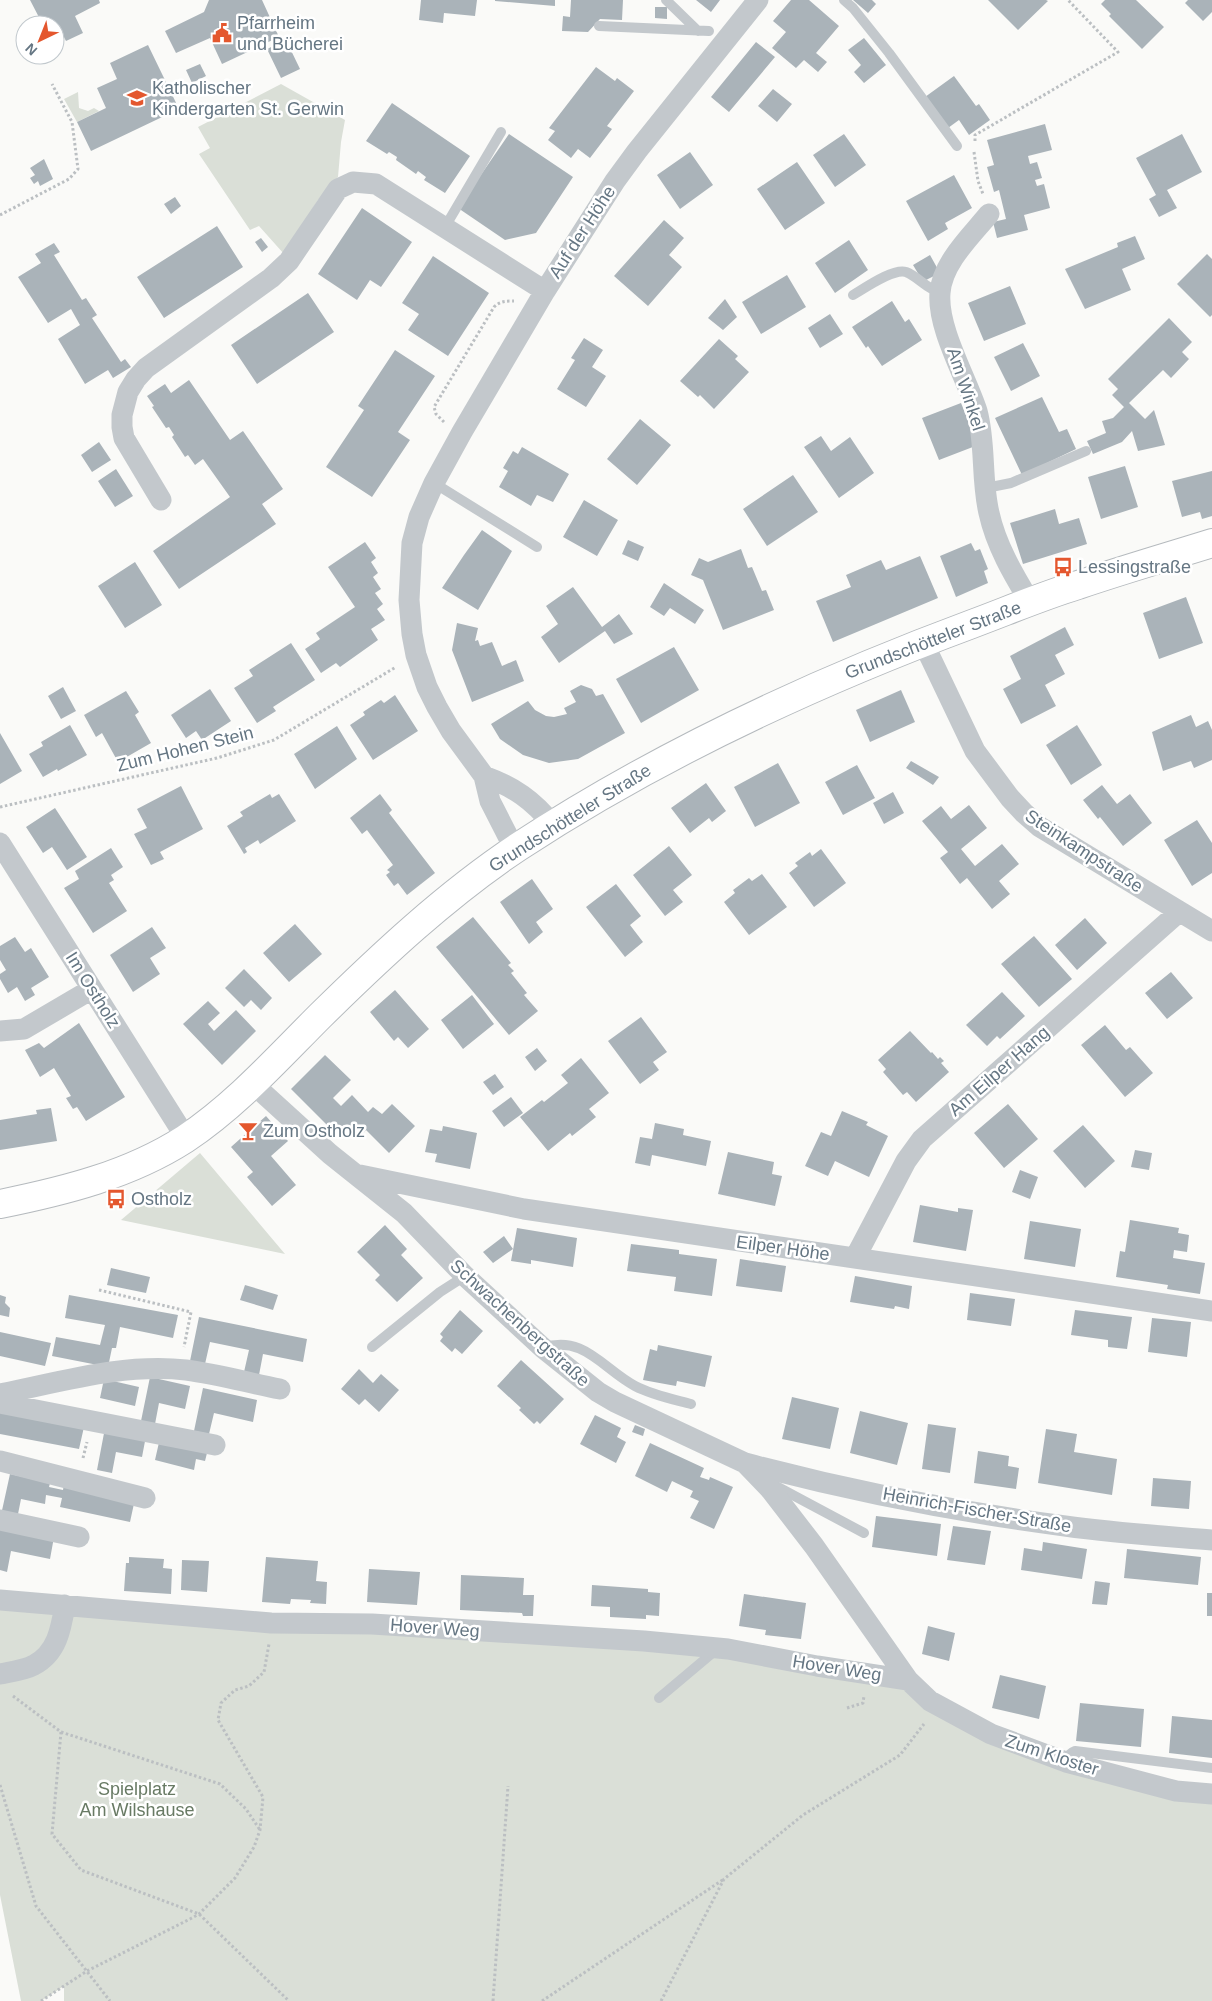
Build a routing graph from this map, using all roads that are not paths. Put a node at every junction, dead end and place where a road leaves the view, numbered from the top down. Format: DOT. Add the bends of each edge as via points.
graph roads {
  1 [pos="666,0"];
  2 [pos="758,0"];
  3 [pos="844,0"];
  4 [pos="599,26"];
  5 [pos="698,31"];
  6 [pos="709,31"];
  7 [pos="501,132"];
  8 [pos="958,146"];
  9 [pos="990,214"];
  10 [pos="445,227"];
  11 [pos="940,292"];
  12 [pos="853,295"];
  13 [pos="540,299"];
  14 [pos="1086,451"];
  15 [pos="434,483"];
  16 [pos="986,488"];
  17 [pos="161,500"];
  18 [pos="1212,543"];
  19 [pos="537,547"];
  20 [pos="1030,602"];
  21 [pos="922,642"];
  22 [pos="484,776"];
  23 [pos="552,825"];
  24 [pos="0,843"];
  25 [pos="515,850"];
  26 [pos="1179,912"];
  27 [pos="1212,931"];
  28 [pos="92,989"];
  29 [pos="0,1031"];
  30 [pos="253,1084"];
  31 [pos="186,1138"];
  32 [pos="355,1174"];
  33 [pos="0,1204"];
  34 [pos="855,1258"];
  35 [pos="465,1276"];
  36 [pos="1212,1311"];
  37 [pos="372,1348"];
  38 [pos="543,1348"];
  39 [pos="280,1389"];
  40 [pos="0,1394"];
  41 [pos="0,1403"];
  42 [pos="691,1404"];
  43 [pos="215,1445"];
  44 [pos="0,1461"];
  45 [pos="752,1469"];
  46 [pos="145,1498"];
  47 [pos="0,1520"];
  48 [pos="864,1533"];
  49 [pos="79,1537"];
  50 [pos="1212,1540"];
  51 [pos="0,1600"];
  52 [pos="65,1605"];
  53 [pos="718,1648"];
  54 [pos="5,1673"];
  55 [pos="908,1680"];
  56 [pos="659,1698"];
  57 [pos="1066,1762"];
  58 [pos="1212,1768"];
  59 [pos="1212,1794"];
  1 -- 5 [label="lane"];
  2 -- 13 [label="street, Auf der Höhe" via="636,151"];
  3 -- 8 [label="lane" via="889,53"];
  4 -- 5 [label="lane"];
  5 -- 6 [label="lane"];
  7 -- 10 [label="lane"];
  9 -- 11 [label="street, Am Winkel" via="955,256"];
  10 -- 13 [label="street"];
  10 -- 17 [label="street" via="376,184 353,182 338,189 289,261 271,278 146,368 128,392 122,427 124,438"];
  11 -- 12 [label="lane" via="931,290 906,272 898,272"];
  11 -- 16 [label="street, Am Winkel" via="946,330 977,411"];
  13 -- 15 [label="street, Auf der Höhe"];
  14 -- 16 [label="lane" via="1011,484"];
  15 -- 19 [label="lane"];
  15 -- 22 [label="street, Auf der Höhe" via="412,543 408,600 412,634 426,687 451,731"];
  16 -- 20 [label="street, Am Winkel" via="995,534"];
  18 -- 20 [label="main road, Grundschötteler Straße"];
  20 -- 21 [label="main road, Grundschötteler Straße"];
  21 -- 23 [label="main road, Grundschötteler Straße" via="782,702 690,747"];
  21 -- 26 [label="street, Steinkampstraße" via="974,750 1024,813 1040,827"];
  22 -- 23 [label="street" via="524,796"];
  22 -- 25 [label="street, Auf der Höhe" via="490,801"];
  23 -- 25 [label="main road, Grundschötteler Straße"];
  24 -- 28 [label="street, Im Ostholz"];
  25 -- 30 [label="main road, Grundschötteler Straße" via="423,920"];
  26 -- 27 [label="street, Steinkampstraße"];
  26 -- 34 [label="street, Am Eilper Hang" via="922,1139 906,1161"];
  28 -- 29 [label="street" via="24,1029"];
  28 -- 31 [label="street, Im Ostholz"];
  30 -- 31 [label="main road, Grundschötteler Straße"];
  30 -- 32 [label="street, Schwachenbergstraße"];
  31 -- 33 [label="main road, Grundschötteler Straße" via="136,1166 85,1184"];
  32 -- 34 [label="street, Eilper Höhe" via="524,1210"];
  32 -- 35 [label="street, Schwachenbergstraße" via="404,1213"];
  34 -- 36 [label="street, Eilper Höhe"];
  35 -- 37 [label="lane" via="440,1292"];
  35 -- 38 [label="street, Schwachenbergstraße"];
  38 -- 42 [label="lane" via="555,1344 576,1346 634,1386"];
  38 -- 45 [label="street, Schwachenbergstraße" via="615,1402"];
  39 -- 40 [label="street" via="180,1370 146,1370 82,1375"];
  41 -- 43 [label="street"];
  44 -- 46 [label="street"];
  45 -- 48 [label="lane"];
  45 -- 50 [label="street, Heinrich-Fischer-Straße" via="980,1514"];
  45 -- 55 [label="street, Schwachenbergstraße" via="814,1546"];
  47 -- 49 [label="street"];
  51 -- 52 [label="street, Hover Weg"];
  52 -- 53 [label="street, Hover Weg" via="271,1624 372,1624"];
  52 -- 54 [label="street" via="60,1634 48,1654 33,1666"];
  53 -- 55 [label="street, Hover Weg"];
  53 -- 56 [label="lane"];
  55 -- 57 [label="street, Zum Kloster" via="930,1701 991,1734"];
  57 -- 58 [label="lane" via="1070,1752 1075,1751"];
  57 -- 59 [label="street, Zum Kloster" via="1176,1791"];
}
